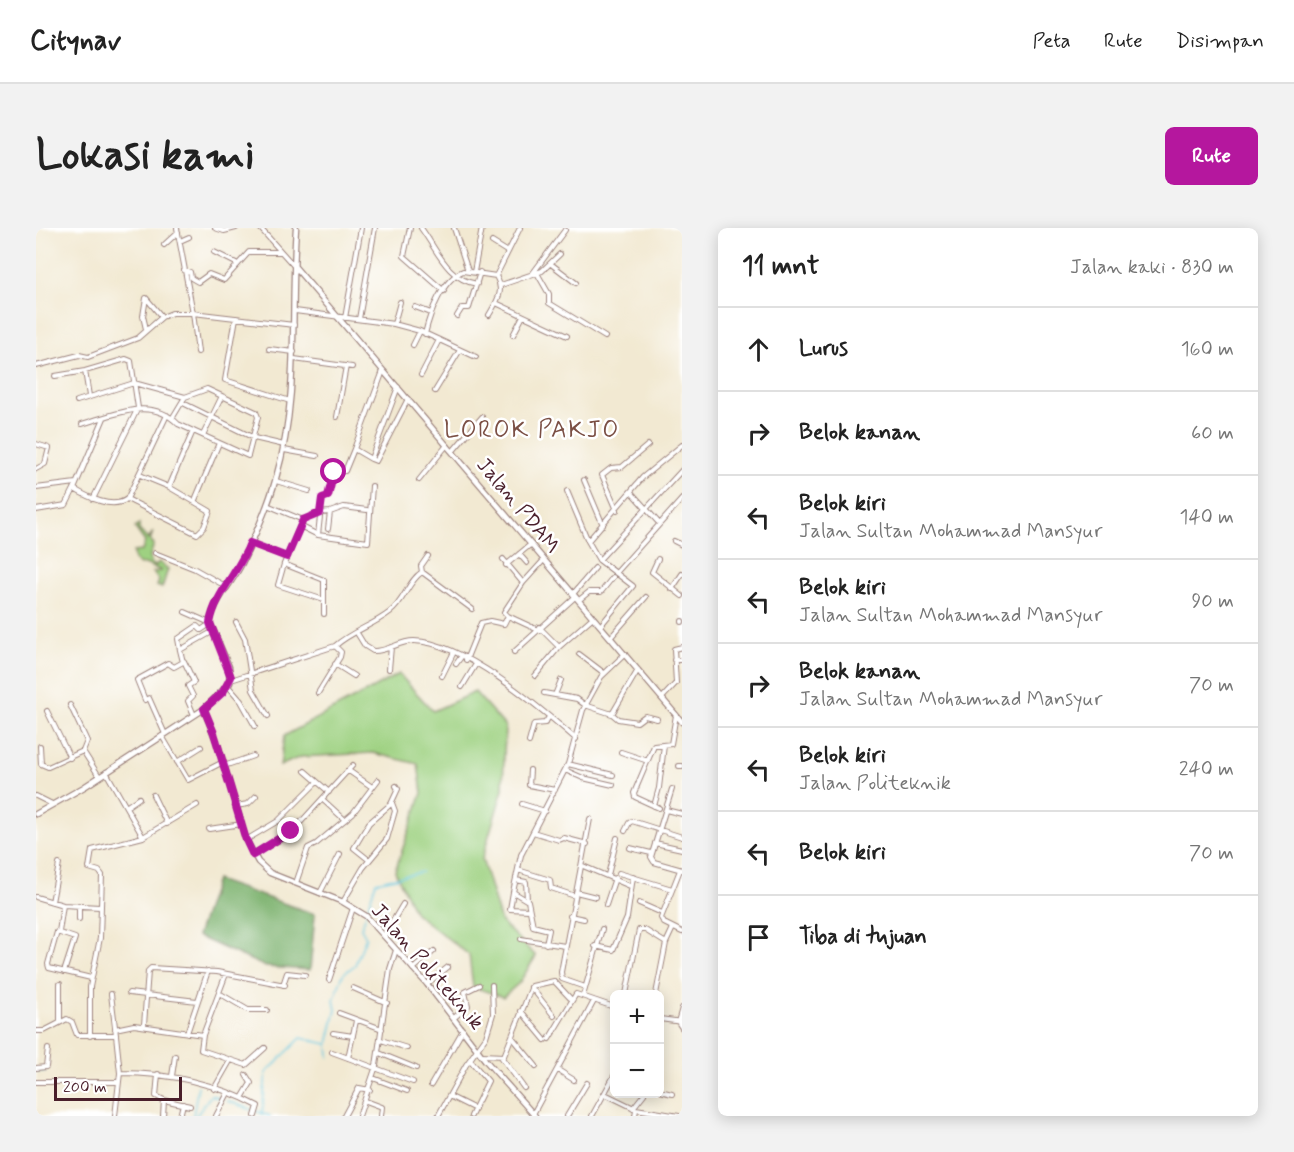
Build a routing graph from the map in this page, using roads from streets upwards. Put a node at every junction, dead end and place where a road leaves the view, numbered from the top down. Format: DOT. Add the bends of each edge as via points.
graph roads {
  1 [pos="215,228"];
  2 [pos="237,228"];
  3 [pos="260,228"];
  4 [pos="296,228"];
  5 [pos="361,228"];
  6 [pos="375,228"];
  7 [pos="410,228"];
  8 [pos="421,228"];
  9 [pos="454,228"];
  10 [pos="482,228"];
  11 [pos="520,228"];
  12 [pos="178,230"];
  13 [pos="565,230"];
  14 [pos="189,237"];
  15 [pos="180,241"];
  16 [pos="492,242"];
  17 [pos="164,245"];
  18 [pos="214,252"];
  19 [pos="280,252"];
  20 [pos="508,252"];
  21 [pos="561,254"];
  22 [pos="236,263"];
  23 [pos="551,264"];
  24 [pos="295,267"];
  25 [pos="184,270"];
  26 [pos="468,271"];
  27 [pos="477,272"];
  28 [pos="535,273"];
  29 [pos="454,276"];
  30 [pos="496,276"];
  31 [pos="576,283"];
  32 [pos="477,284"];
  33 [pos="501,285"];
  34 [pos="444,291"];
  35 [pos="400,302"];
  36 [pos="496,303"];
  37 [pos="415,307"];
  38 [pos="295,311"];
  39 [pos="193,313"];
  40 [pos="431,313"];
  41 [pos="489,315"];
  42 [pos="457,316"];
  43 [pos="523,316"];
  44 [pos="162,317"];
  45 [pos="337,317"];
  46 [pos="236,318"];
  47 [pos="345,318"];
  48 [pos="359,319"];
  49 [pos="394,324"];
  50 [pos="294,326"];
  51 [pos="147,329"];
  52 [pos="420,331"];
  53 [pos="425,333"];
  54 [pos="513,335"];
  55 [pos="567,336"];
  56 [pos="605,337"];
  57 [pos="439,340"];
  58 [pos="413,345"];
  59 [pos="269,349"];
  60 [pos="460,350"];
  61 [pos="198,352"];
  62 [pos="294,352"];
  63 [pos="476,357"];
  64 [pos="294,359"];
  65 [pos="36,366"];
  66 [pos="346,366"];
  67 [pos="352,367"];
  68 [pos="383,370"];
  69 [pos="85,371"];
  70 [pos="421,375"];
  71 [pos="55,376"];
  72 [pos="134,383"];
  73 [pos="398,387"];
  74 [pos="435,391"];
  75 [pos="89,396"];
  76 [pos="222,396"];
  77 [pos="185,397"];
  78 [pos="408,398"];
  79 [pos="77,401"];
  80 [pos="290,401"];
  81 [pos="183,403"];
  82 [pos="138,408"];
  83 [pos="167,415"];
  84 [pos="213,416"];
  85 [pos="173,417"];
  86 [pos="337,417"];
  87 [pos="482,417"];
  88 [pos="104,418"];
  89 [pos="82,424"];
  90 [pos="193,431"];
  91 [pos="203,435"];
  92 [pos="255,438"];
  93 [pos="219,443"];
  94 [pos="36,444"];
  95 [pos="447,444"];
  96 [pos="648,445"];
  97 [pos="682,445"];
  98 [pos="284,447"];
  99 [pos="354,449"];
  100 [pos="453,451"];
  101 [pos="317,456"];
  102 [pos="371,459"];
  103 [pos="36,469"];
  104 [pos="682,470"];
  105 [pos="140,475"];
  106 [pos="419,480"];
  107 [pos="584,480"];
  108 [pos="276,481"];
  109 [pos="76,483"];
  110 [pos="372,486"];
  111 [pos="169,487"];
  112 [pos="36,488"];
  113 [pos="74,489"];
  114 [pos="309,491"];
  115 [pos="567,491"];
  116 [pos="631,492"];
  117 [pos="93,499"];
  118 [pos="682,499"];
  119 [pos="127,500"];
  120 [pos="195,500"];
  121 [pos="267,505"];
  122 [pos="645,508"];
  123 [pos="36,510"];
  124 [pos="367,510"];
  125 [pos="616,510"];
  126 [pos="330,512"];
  127 [pos="320,513"];
  128 [pos="303,520"];
  129 [pos="658,522"];
  130 [pos="603,525"];
  131 [pos="300,526"];
  132 [pos="328,529"];
  133 [pos="318,535"];
  134 [pos="588,541"];
  135 [pos="674,541"];
  136 [pos="250,543"];
  137 [pos="530,545"];
  138 [pos="682,545"];
  139 [pos="155,553"];
  140 [pos="519,554"];
  141 [pos="428,556"];
  142 [pos="287,557"];
  143 [pos="503,559"];
  144 [pos="658,559"];
  145 [pos="599,560"];
  146 [pos="543,561"];
  147 [pos="527,563"];
  148 [pos="284,564"];
  149 [pos="506,565"];
  150 [pos="595,568"];
  151 [pos="422,572"];
  152 [pos="682,574"];
  153 [pos="614,575"];
  154 [pos="523,583"];
  155 [pos="227,586"];
  156 [pos="672,589"];
  157 [pos="682,596"];
  158 [pos="576,597"];
  159 [pos="646,597"];
  160 [pos="324,600"];
  161 [pos="472,609"];
  162 [pos="185,612"];
  163 [pos="324,614"];
  164 [pos="508,616"];
  165 [pos="593,617"];
  166 [pos="236,622"];
  167 [pos="210,623"];
  168 [pos="601,626"];
  169 [pos="538,628"];
  170 [pos="212,632"];
  171 [pos="357,633"];
  172 [pos="610,637"];
  173 [pos="335,646"];
  174 [pos="559,646"];
  175 [pos="392,647"];
  176 [pos="682,647"];
  177 [pos="180,650"];
  178 [pos="514,652"];
  179 [pos="453,654"];
  180 [pos="579,654"];
  181 [pos="625,654"];
  182 [pos="464,658"];
  183 [pos="674,660"];
  184 [pos="682,660"];
  185 [pos="184,661"];
  186 [pos="335,664"];
  187 [pos="456,664"];
  188 [pos="476,664"];
  189 [pos="389,669"];
  190 [pos="638,670"];
  191 [pos="604,673"];
  192 [pos="249,675"];
  193 [pos="354,676"];
  194 [pos="441,676"];
  195 [pos="535,676"];
  196 [pos="231,680"];
  197 [pos="561,680"];
  198 [pos="676,682"];
  199 [pos="682,682"];
  200 [pos="228,686"];
  201 [pos="462,687"];
  202 [pos="318,693"];
  203 [pos="544,693"];
  204 [pos="555,695"];
  205 [pos="662,698"];
  206 [pos="70,705"];
  207 [pos="585,705"];
  208 [pos="204,709"];
  209 [pos="47,711"];
  210 [pos="612,714"];
  211 [pos="195,715"];
  212 [pos="675,715"];
  213 [pos="268,716"];
  214 [pos="549,717"];
  215 [pos="657,719"];
  216 [pos="682,722"];
  217 [pos="255,726"];
  218 [pos="163,735"];
  219 [pos="576,739"];
  220 [pos="529,742"];
  221 [pos="664,745"];
  222 [pos="40,746"];
  223 [pos="201,747"];
  224 [pos="621,752"];
  225 [pos="84,754"];
  226 [pos="253,756"];
  227 [pos="70,758"];
  228 [pos="648,761"];
  229 [pos="177,762"];
  230 [pos="224,764"];
  231 [pos="568,764"];
  232 [pos="353,765"];
  233 [pos="530,770"];
  234 [pos="565,770"];
  235 [pos="305,771"];
  236 [pos="349,771"];
  237 [pos="106,772"];
  238 [pos="613,775"];
  239 [pos="99,776"];
  240 [pos="378,780"];
  241 [pos="317,782"];
  242 [pos="613,784"];
  243 [pos="396,786"];
  244 [pos="372,787"];
  245 [pos="672,789"];
  246 [pos="555,790"];
  247 [pos="328,792"];
  248 [pos="153,795"];
  249 [pos="36,796"];
  250 [pos="256,796"];
  251 [pos="140,798"];
  252 [pos="322,799"];
  253 [pos="392,803"];
  254 [pos="52,804"];
  255 [pos="522,804"];
  256 [pos="197,805"];
  257 [pos="236,806"];
  258 [pos="654,806"];
  259 [pos="126,807"];
  260 [pos="659,808"];
  261 [pos="666,810"];
  262 [pos="545,812"];
  263 [pos="36,814"];
  264 [pos="682,814"];
  265 [pos="590,819"];
  266 [pos="345,820"];
  267 [pos="167,824"];
  268 [pos="242,824"];
  269 [pos="209,829"];
  270 [pos="625,831"];
  271 [pos="659,831"];
  272 [pos="533,832"];
  273 [pos="143,837"];
  274 [pos="682,837"];
  275 [pos="617,838"];
  276 [pos="246,840"];
  277 [pos="655,843"];
  278 [pos="587,844"];
  279 [pos="630,848"];
  280 [pos="682,849"];
  281 [pos="340,854"];
  282 [pos="651,854"];
  283 [pos="253,855"];
  284 [pos="369,861"];
  285 [pos="59,864"];
  286 [pos="583,866"];
  287 [pos="518,870"];
  288 [pos="681,870"];
  289 [pos="619,873"];
  290 [pos="608,875"];
  291 [pos="633,877"];
  292 [pos="615,878"];
  293 [pos="516,880"];
  294 [pos="296,883"];
  295 [pos="630,886"];
  296 [pos="672,889"];
  297 [pos="513,892"];
  298 [pos="320,893"];
  299 [pos="576,894"];
  300 [pos="36,897"];
  301 [pos="596,897"];
  302 [pos="528,901"];
  303 [pos="52,902"];
  304 [pos="343,903"];
  305 [pos="639,903"];
  306 [pos="403,904"];
  307 [pos="63,905"];
  308 [pos="606,905"];
  309 [pos="79,906"];
  310 [pos="100,907"];
  311 [pos="353,908"];
  312 [pos="530,910"];
  313 [pos="662,913"];
  314 [pos="570,916"];
  315 [pos="80,919"];
  316 [pos="585,920"];
  317 [pos="673,928"];
  318 [pos="602,929"];
  319 [pos="59,932"];
  320 [pos="682,932"];
  321 [pos="384,936"];
  322 [pos="521,939"];
  323 [pos="546,944"];
  324 [pos="666,944"];
  325 [pos="565,946"];
  326 [pos="596,946"];
  327 [pos="396,950"];
  328 [pos="434,951"];
  329 [pos="448,967"];
  330 [pos="413,969"];
  331 [pos="208,971"];
  332 [pos="64,972"];
  333 [pos="226,974"];
  334 [pos="305,975"];
  335 [pos="91,978"];
  336 [pos="328,980"];
  337 [pos="60,984"];
  338 [pos="427,984"];
  339 [pos="492,985"];
  340 [pos="479,986"];
  341 [pos="531,987"];
  342 [pos="585,987"];
  343 [pos="353,988"];
  344 [pos="627,990"];
  345 [pos="657,990"];
  346 [pos="129,993"];
  347 [pos="219,993"];
  348 [pos="111,994"];
  349 [pos="148,995"];
  350 [pos="583,996"];
  351 [pos="570,998"];
  352 [pos="197,1001"];
  353 [pos="594,1001"];
  354 [pos="387,1004"];
  355 [pos="610,1006"];
  356 [pos="682,1008"];
  357 [pos="267,1010"];
  358 [pos="521,1011"];
  359 [pos="339,1013"];
  360 [pos="554,1016"];
  361 [pos="455,1017"];
  362 [pos="664,1020"];
  363 [pos="356,1021"];
  364 [pos="680,1022"];
  365 [pos="60,1023"];
  366 [pos="144,1025"];
  367 [pos="682,1028"];
  368 [pos="115,1029"];
  369 [pos="382,1029"];
  370 [pos="463,1029"];
  371 [pos="36,1031"];
  372 [pos="187,1033"];
  373 [pos="333,1034"];
  374 [pos="116,1035"];
  375 [pos="203,1035"];
  376 [pos="90,1036"];
  377 [pos="353,1036"];
  378 [pos="512,1037"];
  379 [pos="381,1040"];
  380 [pos="265,1048"];
  381 [pos="407,1048"];
  382 [pos="48,1049"];
  383 [pos="332,1052"];
  384 [pos="379,1053"];
  385 [pos="479,1053"];
  386 [pos="175,1056"];
  387 [pos="348,1058"];
  388 [pos="502,1058"];
  389 [pos="470,1060"];
  390 [pos="230,1061"];
  391 [pos="376,1066"];
  392 [pos="536,1066"];
  393 [pos="36,1068"];
  394 [pos="417,1068"];
  395 [pos="558,1070"];
  396 [pos="120,1073"];
  397 [pos="158,1074"];
  398 [pos="246,1074"];
  399 [pos="172,1076"];
  400 [pos="373,1078"];
  401 [pos="574,1080"];
  402 [pos="36,1082"];
  403 [pos="119,1082"];
  404 [pos="413,1082"];
  405 [pos="587,1083"];
  406 [pos="430,1085"];
  407 [pos="610,1085"];
  408 [pos="524,1088"];
  409 [pos="214,1089"];
  410 [pos="370,1090"];
  411 [pos="407,1091"];
  412 [pos="664,1092"];
  413 [pos="605,1094"];
  414 [pos="672,1094"];
  415 [pos="449,1096"];
  416 [pos="226,1097"];
  417 [pos="242,1098"];
  418 [pos="641,1098"];
  419 [pos="164,1100"];
  420 [pos="366,1101"];
  421 [pos="183,1104"];
  422 [pos="190,1106"];
  423 [pos="635,1108"];
  424 [pos="475,1109"];
  425 [pos="257,1113"];
  426 [pos="534,1115"];
  427 [pos="115,1116"];
  428 [pos="163,1116"];
  429 [pos="180,1116"];
  430 [pos="216,1116"];
  431 [pos="344,1116"];
  432 [pos="359,1116"];
  433 [pos="381,1116"];
  434 [pos="438,1116"];
  435 [pos="471,1116"];
  436 [pos="567,1116"];
  437 [pos="592,1116"];
  438 [pos="635,1116"];
  439 [pos="679,1116"];
  1 -- 2 [label="street"];
  3 -- 19 [label="street, Jalan PDAM"];
  4 -- 24 [label="street"];
  5 -- 47 [label="street"];
  6 -- 48 [label="street"];
  7 -- 34 [label="street" via="404,256"];
  8 -- 29 [label="street"];
  9 -- 26 [label="street"];
  10 -- 27 [label="street"];
  11 -- 20 [label="street"];
  12 -- 15 [label="street"];
  12 -- 17 [label="street"];
  13 -- 28 [label="street"];
  14 -- 15 [label="street"];
  15 -- 25 [label="street"];
  16 -- 20 [label="street"];
  18 -- 22 [label="street"];
  19 -- 22 [label="street" via="249,252"];
  19 -- 24 [label="street, Jalan PDAM"];
  20 -- 30 [label="street"];
  21 -- 23 [label="street"];
  22 -- 25 [label="street" via="224,279 209,274 198,282"];
  23 -- 28 [label="street"];
  23 -- 31 [label="street"];
  24 -- 38 [label="street"];
  24 -- 45 [label="street, Jalan PDAM"];
  25 -- 39 [label="street"];
  26 -- 27 [label="street"];
  26 -- 29 [label="street"];
  27 -- 30 [label="street"];
  27 -- 32 [label="street"];
  28 -- 33 [label="street"];
  28 -- 56 [label="street" via="549,294 549,303"];
  29 -- 32 [label="street"];
  29 -- 34 [label="street"];
  30 -- 33 [label="street"];
  32 -- 42 [label="street" via="469,308 462,308"];
  33 -- 36 [label="street"];
  34 -- 40 [label="street"];
  35 -- 49 [label="street"];
  36 -- 41 [label="street"];
  36 -- 43 [label="street"];
  37 -- 40 [label="street"];
  38 -- 45 [label="street"];
  38 -- 50 [label="street"];
  39 -- 44 [label="street"];
  39 -- 46 [label="street"];
  39 -- 61 [label="street"];
  40 -- 53 [label="street"];
  43 -- 54 [label="street"];
  43 -- 55 [label="street"];
  44 -- 51 [label="street"];
  44 -- 51 [label="street" via="146,298 143,316"];
  45 -- 47 [label="street"];
  45 -- 68 [label="street, Jalan PDAM"];
  46 -- 50 [label="street"];
  46 -- 80 [label="street" via="225,380"];
  47 -- 48 [label="street"];
  48 -- 49 [label="street"];
  49 -- 52 [label="street"];
  50 -- 62 [label="street"];
  51 -- 65 [label="street" via="138,338 88,357 80,355"];
  52 -- 53 [label="street"];
  52 -- 58 [label="street"];
  53 -- 57 [label="street"];
  57 -- 60 [label="street"];
  57 -- 70 [label="street"];
  59 -- 62 [label="street"];
  60 -- 63 [label="street"];
  60 -- 74 [label="street"];
  62 -- 64 [label="street"];
  64 -- 66 [label="street"];
  64 -- 80 [label="street"];
  66 -- 67 [label="street"];
  66 -- 86 [label="street"];
  68 -- 73 [label="street, Jalan PDAM"];
  68 -- 99 [label="street"];
  69 -- 71 [label="street"];
  69 -- 72 [label="street" via="129,359"];
  69 -- 75 [label="street"];
  72 -- 75 [label="street"];
  72 -- 77 [label="street"];
  72 -- 82 [label="street"];
  73 -- 78 [label="street, Jalan PDAM"];
  73 -- 102 [label="street"];
  75 -- 79 [label="street"];
  76 -- 77 [label="street" via="207,389"];
  76 -- 84 [label="street"];
  76 -- 92 [label="street" via="258,414"];
  77 -- 81 [label="street"];
  78 -- 95 [label="street, Jalan PDAM"];
  78 -- 102 [label="street" via="376,461"];
  80 -- 98 [label="street"];
  81 -- 84 [label="street"];
  81 -- 85 [label="street"];
  82 -- 83 [label="street"];
  82 -- 88 [label="street"];
  82 -- 117 [label="street"];
  83 -- 85 [label="street"];
  83 -- 105 [label="street"];
  84 -- 91 [label="street"];
  84 -- 92 [label="street"];
  85 -- 90 [label="street"];
  87 -- 100 [label="street"];
  88 -- 89 [label="street"];
  88 -- 109 [label="street"];
  90 -- 91 [label="street"];
  90 -- 111 [label="street"];
  91 -- 93 [label="street"];
  92 -- 93 [label="street" via="248,456"];
  92 -- 98 [label="street"];
  93 -- 120 [label="street"];
  94 -- 103 [label="street" via="49,448 45,464"];
  95 -- 100 [label="street, Jalan PDAM"];
  95 -- 106 [label="street"];
  96 -- 125 [label="street" via="622,467 611,468 602,475"];
  97 -- 116 [label="street"];
  98 -- 101 [label="street"];
  98 -- 108 [label="street"];
  99 -- 102 [label="street"];
  99 -- 127 [label="street" via="345,471 334,471"];
  100 -- 137 [label="street, Jalan PDAM"];
  104 -- 122 [label="street"];
  105 -- 111 [label="street"];
  105 -- 119 [label="street"];
  107 -- 130 [label="street"];
  108 -- 114 [label="street"];
  108 -- 121 [label="street"];
  109 -- 112 [label="street"];
  109 -- 113 [label="street"];
  110 -- 133 [label="street" via="369,542"];
  111 -- 120 [label="street"];
  113 -- 117 [label="street"];
  113 -- 123 [label="street" via="66,505"];
  115 -- 134 [label="street"];
  116 -- 122 [label="street"];
  116 -- 125 [label="street"];
  117 -- 119 [label="street" via="117,504"];
  118 -- 129 [label="street"];
  119 -- 120 [label="street" via="196,534 204,527 210,511"];
  121 -- 128 [label="street"];
  121 -- 136 [label="street"];
  122 -- 129 [label="street"];
  122 -- 145 [label="street"];
  124 -- 126 [label="street" via="344,507"];
  125 -- 130 [label="street"];
  126 -- 127 [label="street"];
  126 -- 132 [label="street"];
  127 -- 128 [label="street"];
  127 -- 133 [label="street"];
  128 -- 131 [label="street"];
  129 -- 153 [label="street"];
  130 -- 134 [label="street"];
  131 -- 133 [label="street"];
  131 -- 142 [label="street"];
  134 -- 145 [label="street"];
  135 -- 138 [label="street"];
  136 -- 142 [label="street"];
  136 -- 155 [label="street"];
  137 -- 140 [label="street"];
  137 -- 146 [label="street, Jalan PDAM"];
  139 -- 155 [label="street"];
  140 -- 147 [label="street"];
  140 -- 149 [label="street"];
  141 -- 151 [label="street" via="421,566"];
  142 -- 148 [label="street"];
  143 -- 149 [label="street"];
  144 -- 156 [label="street" via="651,572"];
  145 -- 153 [label="street"];
  146 -- 154 [label="street"];
  146 -- 158 [label="street, Jalan PDAM"];
  148 -- 160 [label="street" via="324,580"];
  148 -- 160 [label="street" via="279,586"];
  149 -- 154 [label="street"];
  150 -- 158 [label="street"];
  151 -- 161 [label="street"];
  151 -- 171 [label="street" via="392,611"];
  152 -- 156 [label="street"];
  153 -- 158 [label="street" via="601,592"];
  153 -- 168 [label="street" via="633,589"];
  154 -- 164 [label="street" via="504,612"];
  155 -- 167 [label="street"];
  156 -- 157 [label="street"];
  158 -- 165 [label="street, Jalan PDAM"];
  158 -- 169 [label="street"];
  159 -- 172 [label="street"];
  160 -- 163 [label="street"];
  162 -- 167 [label="street"];
  164 -- 169 [label="street"];
  164 -- 182 [label="street" via="504,624 481,623"];
  165 -- 168 [label="street, Jalan PDAM"];
  165 -- 174 [label="street"];
  166 -- 192 [label="street" via="245,639"];
  167 -- 170 [label="street"];
  167 -- 177 [label="street" via="201,630 197,626 178,639"];
  168 -- 172 [label="street, Jalan PDAM"];
  169 -- 174 [label="street"];
  169 -- 178 [label="street"];
  170 -- 177 [label="street"];
  170 -- 196 [label="street" via="227,661"];
  171 -- 173 [label="street" via="349,634"];
  171 -- 175 [label="street" via="365,646 374,651"];
  172 -- 181 [label="street, Jalan PDAM"];
  173 -- 186 [label="street" via="341,654"];
  173 -- 192 [label="street"];
  174 -- 195 [label="street"];
  175 -- 179 [label="street" via="413,641"];
  175 -- 189 [label="street"];
  176 -- 183 [label="street" via="674,648"];
  177 -- 185 [label="street"];
  179 -- 182 [label="street"];
  179 -- 194 [label="street"];
  180 -- 191 [label="street"];
  181 -- 190 [label="street, Jalan PDAM"];
  181 -- 191 [label="street"];
  182 -- 187 [label="street"];
  182 -- 188 [label="street"];
  183 -- 184 [label="street"];
  183 -- 198 [label="street"];
  185 -- 211 [label="street" via="194,682 188,686 193,696 188,701"];
  185 -- 218 [label="street" via="174,667 168,663 137,680 146,700 149,698"];
  186 -- 193 [label="street"];
  186 -- 202 [label="street"];
  188 -- 201 [label="street"];
  188 -- 214 [label="street"];
  190 -- 205 [label="street, Jalan PDAM"];
  190 -- 210 [label="street"];
  191 -- 207 [label="street"];
  192 -- 196 [label="street"];
  192 -- 213 [label="street"];
  196 -- 200 [label="street"];
  197 -- 204 [label="street"];
  198 -- 199 [label="street"];
  198 -- 205 [label="street"];
  200 -- 208 [label="street"];
  200 -- 217 [label="street"];
  203 -- 204 [label="street"];
  204 -- 207 [label="street" via="577,699"];
  205 -- 212 [label="street, Jalan PDAM"];
  206 -- 225 [label="street" via="87,741"];
  207 -- 210 [label="street"];
  207 -- 219 [label="street"];
  208 -- 211 [label="street"];
  208 -- 230 [label="street, Jalan Politeknik"];
  209 -- 227 [label="street"];
  210 -- 215 [label="street" via="636,722 644,716"];
  211 -- 218 [label="street"];
  212 -- 216 [label="street, Jalan PDAM"];
  212 -- 221 [label="street" via="671,743"];
  214 -- 219 [label="street"];
  214 -- 220 [label="street" via="545,723 534,724"];
  218 -- 229 [label="street"];
  218 -- 237 [label="street"];
  219 -- 231 [label="street"];
  221 -- 228 [label="street" via="654,746"];
  221 -- 258 [label="street"];
  222 -- 227 [label="street" via="44,766 52,767"];
  223 -- 229 [label="street"];
  224 -- 228 [label="street"];
  225 -- 227 [label="street"];
  225 -- 239 [label="street"];
  226 -- 230 [label="street"];
  228 -- 258 [label="street" via="634,795"];
  229 -- 230 [label="street" via="191,781"];
  230 -- 257 [label="street, Jalan Politeknik"];
  231 -- 234 [label="street"];
  231 -- 238 [label="street"];
  232 -- 236 [label="street"];
  233 -- 246 [label="street" via="528,785"];
  234 -- 242 [label="street"];
  234 -- 246 [label="street"];
  235 -- 241 [label="street"];
  236 -- 244 [label="street"];
  236 -- 247 [label="street"];
  237 -- 239 [label="street"];
  237 -- 259 [label="street"];
  239 -- 254 [label="street"];
  240 -- 244 [label="street"];
  241 -- 247 [label="street"];
  241 -- 276 [label="street" via="278,821"];
  243 -- 253 [label="street"];
  244 -- 266 [label="street"];
  245 -- 261 [label="street"];
  246 -- 262 [label="street"];
  247 -- 252 [label="street"];
  248 -- 267 [label="street"];
  249 -- 254 [label="street"];
  250 -- 257 [label="street" via="248,804"];
  251 -- 259 [label="street"];
  252 -- 266 [label="street"];
  252 -- 283 [label="street" via="289,834"];
  253 -- 284 [label="street" via="395,810 387,839"];
  253 -- 284 [label="street" via="369,823 354,848"];
  254 -- 263 [label="street"];
  255 -- 262 [label="street"];
  256 -- 267 [label="street"];
  257 -- 268 [label="street, Jalan Politeknik"];
  258 -- 260 [label="street"];
  259 -- 273 [label="street"];
  261 -- 264 [label="street"];
  261 -- 271 [label="street"];
  262 -- 272 [label="street"];
  265 -- 278 [label="street"];
  266 -- 294 [label="street" via="308,848"];
  267 -- 273 [label="street"];
  268 -- 269 [label="street"];
  268 -- 276 [label="street, Jalan Politeknik"];
  270 -- 271 [label="street" via="631,821"];
  271 -- 274 [label="street"];
  271 -- 277 [label="street"];
  272 -- 278 [label="street"];
  272 -- 287 [label="street"];
  273 -- 310 [label="street" via="92,850 89,868 102,875"];
  275 -- 290 [label="street"];
  276 -- 283 [label="street, Jalan Politeknik"];
  277 -- 280 [label="street"];
  277 -- 282 [label="street"];
  278 -- 286 [label="street"];
  279 -- 282 [label="street"];
  281 -- 298 [label="street"];
  282 -- 288 [label="street" via="654,862"];
  283 -- 294 [label="street, Jalan Politeknik" via="267,872"];
  284 -- 304 [label="street"];
  285 -- 303 [label="street"];
  286 -- 290 [label="street"];
  286 -- 299 [label="street"];
  287 -- 293 [label="street"];
  287 -- 299 [label="street" via="550,880 550,888"];
  288 -- 296 [label="street"];
  289 -- 291 [label="street"];
  290 -- 292 [label="street"];
  291 -- 295 [label="street"];
  291 -- 296 [label="street"];
  292 -- 295 [label="street"];
  292 -- 308 [label="street"];
  293 -- 297 [label="street"];
  293 -- 302 [label="street" via="526,883"];
  294 -- 298 [label="street, Jalan Politeknik"];
  295 -- 326 [label="street" via="627,918 612,950"];
  296 -- 313 [label="street"];
  297 -- 302 [label="street"];
  297 -- 312 [label="street" via="510,909"];
  298 -- 304 [label="street, Jalan Politeknik"];
  299 -- 301 [label="street"];
  299 -- 314 [label="street"];
  300 -- 303 [label="street"];
  302 -- 312 [label="street"];
  303 -- 307 [label="street"];
  304 -- 311 [label="street, Jalan Politeknik"];
  305 -- 313 [label="street"];
  306 -- 321 [label="street"];
  307 -- 309 [label="street"];
  307 -- 319 [label="street"];
  309 -- 310 [label="street"];
  309 -- 315 [label="street"];
  310 -- 335 [label="street" via="100,938"];
  311 -- 321 [label="street, Jalan Politeknik"];
  311 -- 336 [label="street"];
  312 -- 323 [label="street" via="533,926 549,930"];
  313 -- 317 [label="street" via="662,922"];
  314 -- 316 [label="street"];
  314 -- 325 [label="street"];
  317 -- 320 [label="street"];
  317 -- 324 [label="street"];
  318 -- 326 [label="street"];
  319 -- 332 [label="street" via="75,939"];
  319 -- 332 [label="street" via="55,933 48,967"];
  321 -- 327 [label="street, Jalan Politeknik"];
  322 -- 323 [label="street"];
  323 -- 325 [label="street"];
  324 -- 344 [label="street" via="639,930"];
  324 -- 345 [label="street"];
  325 -- 342 [label="street" via="561,978"];
  326 -- 342 [label="street"];
  327 -- 330 [label="street, Jalan Politeknik"];
  327 -- 354 [label="street"];
  328 -- 330 [label="street"];
  329 -- 338 [label="street"];
  330 -- 338 [label="street, Jalan Politeknik"];
  331 -- 333 [label="street"];
  331 -- 349 [label="street" via="151,968"];
  331 -- 352 [label="street"];
  332 -- 335 [label="street"];
  333 -- 334 [label="street" via="284,985 287,973"];
  333 -- 347 [label="street"];
  335 -- 376 [label="street"];
  337 -- 365 [label="street"];
  338 -- 361 [label="street, Jalan Politeknik"];
  339 -- 385 [label="street" via="491,1022"];
  340 -- 361 [label="street" via="465,992 467,1009"];
  341 -- 351 [label="street" via="554,981"];
  341 -- 358 [label="street"];
  341 -- 360 [label="street"];
  342 -- 350 [label="street"];
  343 -- 354 [label="street"];
  346 -- 349 [label="street"];
  347 -- 357 [label="street" via="248,1010"];
  347 -- 375 [label="street"];
  348 -- 368 [label="street"];
  349 -- 352 [label="street"];
  349 -- 366 [label="street"];
  350 -- 353 [label="street"];
  350 -- 358 [label="street" via="575,995 547,1040"];
  352 -- 372 [label="street"];
  353 -- 355 [label="street"];
  353 -- 395 [label="street"];
  354 -- 369 [label="street"];
  356 -- 364 [label="street"];
  358 -- 378 [label="street"];
  359 -- 363 [label="street"];
  361 -- 370 [label="street, Jalan Politeknik"];
  362 -- 364 [label="street"];
  363 -- 369 [label="street"];
  363 -- 377 [label="street"];
  364 -- 367 [label="street"];
  365 -- 371 [label="street"];
  365 -- 376 [label="street" via="70,1020 77,1035"];
  366 -- 368 [label="street"];
  366 -- 372 [label="street"];
  368 -- 374 [label="street"];
  369 -- 379 [label="street"];
  370 -- 385 [label="street, Jalan Politeknik"];
  370 -- 406 [label="street"];
  372 -- 375 [label="street"];
  373 -- 377 [label="street"];
  374 -- 376 [label="street"];
  374 -- 396 [label="street"];
  375 -- 390 [label="street" via="201,1050"];
  377 -- 387 [label="street"];
  378 -- 388 [label="street"];
  378 -- 392 [label="street"];
  379 -- 381 [label="street"];
  379 -- 384 [label="street"];
  380 -- 390 [label="street" via="248,1065"];
  382 -- 393 [label="street" via="46,1067"];
  383 -- 387 [label="street"];
  384 -- 391 [label="street"];
  384 -- 394 [label="street"];
  385 -- 388 [label="street"];
  385 -- 389 [label="street"];
  385 -- 426 [label="street, Jalan Politeknik"];
  386 -- 399 [label="street"];
  387 -- 391 [label="street"];
  388 -- 408 [label="street"];
  389 -- 415 [label="street"];
  389 -- 424 [label="street" via="488,1081"];
  390 -- 409 [label="street"];
  391 -- 400 [label="street"];
  391 -- 404 [label="street"];
  395 -- 401 [label="street"];
  395 -- 426 [label="street"];
  396 -- 397 [label="street"];
  396 -- 403 [label="street"];
  397 -- 399 [label="street"];
  397 -- 419 [label="street" via="157,1097"];
  398 -- 417 [label="street" via="251,1082"];
  399 -- 409 [label="street"];
  400 -- 410 [label="street"];
  400 -- 411 [label="street"];
  402 -- 403 [label="street"];
  403 -- 427 [label="street"];
  405 -- 436 [label="street"];
  407 -- 413 [label="street"];
  409 -- 416 [label="street"];
  410 -- 420 [label="street"];
  410 -- 431 [label="street" via="359,1088"];
  412 -- 414 [label="street"];
  413 -- 423 [label="street"];
  413 -- 437 [label="street"];
  415 -- 424 [label="street"];
  415 -- 434 [label="street"];
  416 -- 417 [label="street"];
  416 -- 430 [label="street"];
  417 -- 425 [label="street" via="258,1107"];
  418 -- 423 [label="street"];
  419 -- 421 [label="street"];
  419 -- 428 [label="street"];
  420 -- 432 [label="street"];
  420 -- 433 [label="street" via="382,1107"];
  421 -- 422 [label="street"];
  421 -- 429 [label="street"];
  423 -- 438 [label="street"];
  423 -- 439 [label="street"];
  424 -- 435 [label="street"];
}
